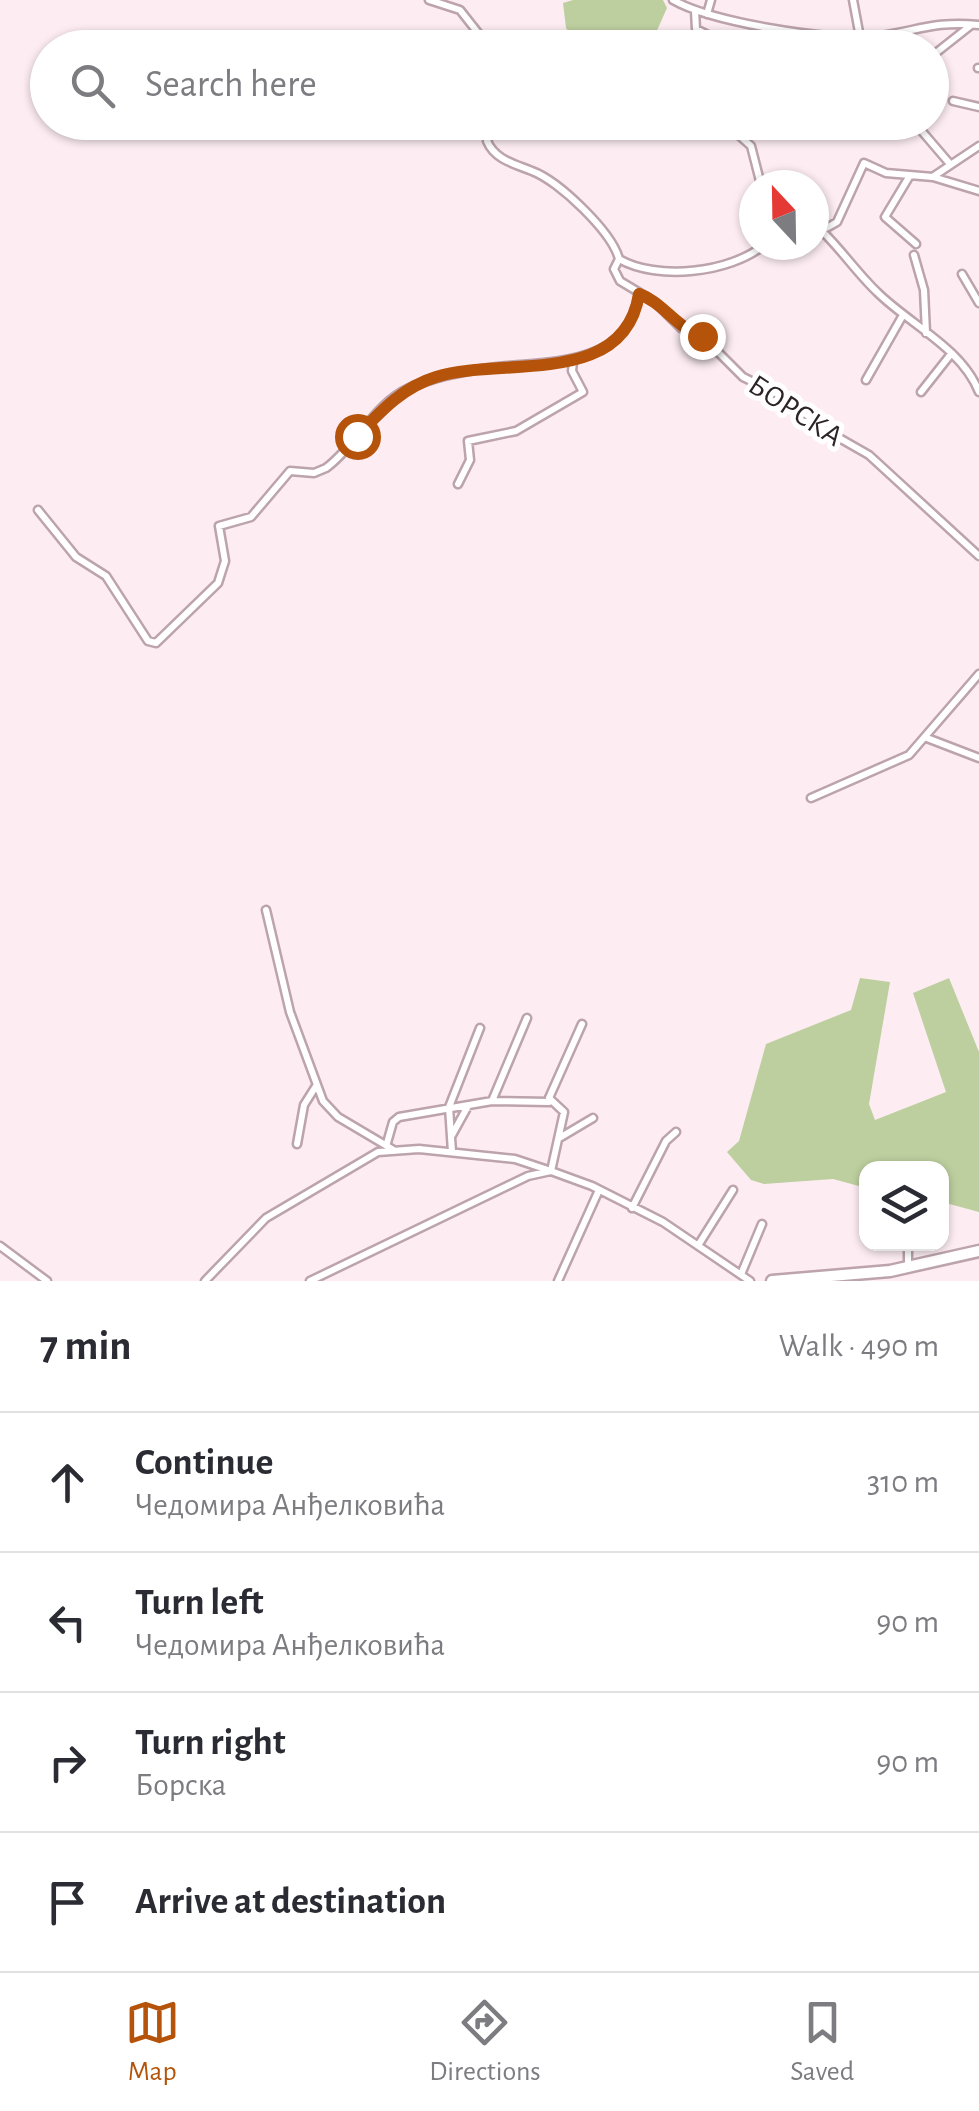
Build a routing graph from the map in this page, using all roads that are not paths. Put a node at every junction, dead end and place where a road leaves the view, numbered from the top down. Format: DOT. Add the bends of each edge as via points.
graph roads {
  1 [pos="429,0"];
  2 [pos="673,0"];
  3 [pos="710,0"];
  4 [pos="853,0"];
  5 [pos="695,11"];
  6 [pos="706,14"];
  7 [pos="975,25"];
  8 [pos="477,30"];
  9 [pos="696,30"];
  10 [pos="794,30"];
  11 [pos="858,30"];
  12 [pos="896,30"];
  13 [pos="949,44"];
  14 [pos="953,102"];
  15 [pos="979,107"];
  16 [pos="489,140"];
  17 [pos="744,140"];
  18 [pos="929,140"];
  19 [pos="979,146"];
  20 [pos="950,164"];
  21 [pos="757,170"];
  22 [pos="909,176"];
  23 [pos="933,177"];
  24 [pos="979,190"];
  25 [pos="829,229"];
  26 [pos="829,238"];
  27 [pos="916,244"];
  28 [pos="914,255"];
  29 [pos="739,256"];
  30 [pos="619,259"];
  31 [pos="962,274"];
  32 [pos="639,294"];
  33 [pos="979,303"];
  34 [pos="903,315"];
  35 [pos="926,333"];
  36 [pos="951,354"];
  37 [pos="574,362"];
  38 [pos="979,366"];
  39 [pos="972,377"];
  40 [pos="866,380"];
  41 [pos="921,392"];
  42 [pos="979,392"];
  43 [pos="458,484"];
  44 [pos="38,510"];
  45 [pos="979,556"];
  46 [pos="979,674"];
  47 [pos="975,684"];
  48 [pos="927,738"];
  49 [pos="979,758"];
  50 [pos="811,798"];
  51 [pos="266,910"];
  52 [pos="526,1018"];
  53 [pos="582,1024"];
  54 [pos="480,1028"];
  55 [pos="314,1088"];
  56 [pos="492,1101"];
  57 [pos="550,1102"];
  58 [pos="468,1106"];
  59 [pos="449,1107"];
  60 [pos="593,1118"];
  61 [pos="676,1132"];
  62 [pos="373,1137"];
  63 [pos="451,1137"];
  64 [pos="560,1137"];
  65 [pos="297,1144"];
  66 [pos="390,1146"];
  67 [pos="378,1152"];
  68 [pos="452,1152"];
  69 [pos="550,1171"];
  70 [pos="596,1188"];
  71 [pos="733,1190"];
  72 [pos="632,1208"];
  73 [pos="762,1224"];
  74 [pos="698,1244"];
  75 [pos="0,1246"];
  76 [pos="908,1251"];
  77 [pos="979,1251"];
  78 [pos="908,1268"];
  79 [pos="742,1272"];
  80 [pos="888,1274"];
  81 [pos="48,1281"];
  82 [pos="205,1281"];
  83 [pos="310,1281"];
  84 [pos="558,1281"];
  85 [pos="750,1281"];
  86 [pos="772,1281"];
  87 [pos="900,1281"];
  1 -- 8 [label="street" via="464,13"];
  2 -- 5 [label="street"];
  3 -- 6 [label="street"];
  4 -- 11 [label="street"];
  5 -- 6 [label="street"];
  5 -- 9 [label="street"];
  6 -- 10 [label="street"];
  7 -- 12 [label="street"];
  7 -- 13 [label="street"];
  14 -- 15 [label="street"];
  16 -- 30 [label="street" via="494,153 536,172 575,202 613,240"];
  17 -- 21 [label="street"];
  18 -- 20 [label="street"];
  19 -- 20 [label="street"];
  20 -- 23 [label="street"];
  22 -- 23 [label="street"];
  22 -- 25 [label="street" via="864,163"];
  22 -- 27 [label="street" via="885,217"];
  23 -- 24 [label="street"];
  26 -- 34 [label="street"];
  28 -- 35 [label="street"];
  29 -- 30 [label="street" via="660,272"];
  30 -- 32 [label="street, БОРСКА" via="616,278"];
  31 -- 33 [label="street"];
  32 -- 37 [label="street" via="616,338"];
  32 -- 45 [label="street, БОРСКА" via="702,336 742,376 868,455"];
  34 -- 35 [label="street"];
  34 -- 40 [label="street"];
  35 -- 36 [label="street"];
  36 -- 39 [label="street"];
  36 -- 41 [label="street"];
  37 -- 43 [label="street" via="583,392 523,428 468,441 470,460"];
  37 -- 44 [label="street" via="433,378 399,394 331,464 314,473 288,472 252,517 218,526 226,561 218,583 156,643 148,641 106,576 76,557"];
  38 -- 39 [label="street"];
  39 -- 42 [label="street"];
  46 -- 47 [label="street"];
  47 -- 48 [label="street"];
  48 -- 49 [label="street"];
  48 -- 50 [label="street" via="902,760"];
  51 -- 55 [label="street"];
  52 -- 56 [label="street"];
  53 -- 57 [label="street"];
  54 -- 59 [label="street"];
  55 -- 62 [label="street" via="338,1117"];
  55 -- 65 [label="street"];
  56 -- 57 [label="street"];
  56 -- 58 [label="street"];
  57 -- 64 [label="street" via="564,1110"];
  58 -- 59 [label="street"];
  58 -- 63 [label="street"];
  59 -- 63 [label="street"];
  59 -- 66 [label="street" via="396,1118"];
  60 -- 64 [label="street"];
  61 -- 72 [label="street"];
  62 -- 66 [label="street"];
  62 -- 67 [label="street"];
  63 -- 68 [label="street"];
  64 -- 69 [label="street"];
  66 -- 67 [label="street"];
  66 -- 68 [label="street"];
  67 -- 82 [label="street" via="266,1218"];
  68 -- 69 [label="street" via="526,1161"];
  69 -- 70 [label="street"];
  69 -- 83 [label="street"];
  70 -- 72 [label="street"];
  70 -- 84 [label="street"];
  71 -- 74 [label="street"];
  72 -- 74 [label="street"];
  73 -- 79 [label="street"];
  74 -- 79 [label="street"];
  75 -- 81 [label="street"];
  76 -- 78 [label="street"];
  77 -- 78 [label="street"];
  78 -- 80 [label="street"];
  79 -- 85 [label="street"];
  80 -- 86 [label="street"];
  80 -- 87 [label="street"];
}
